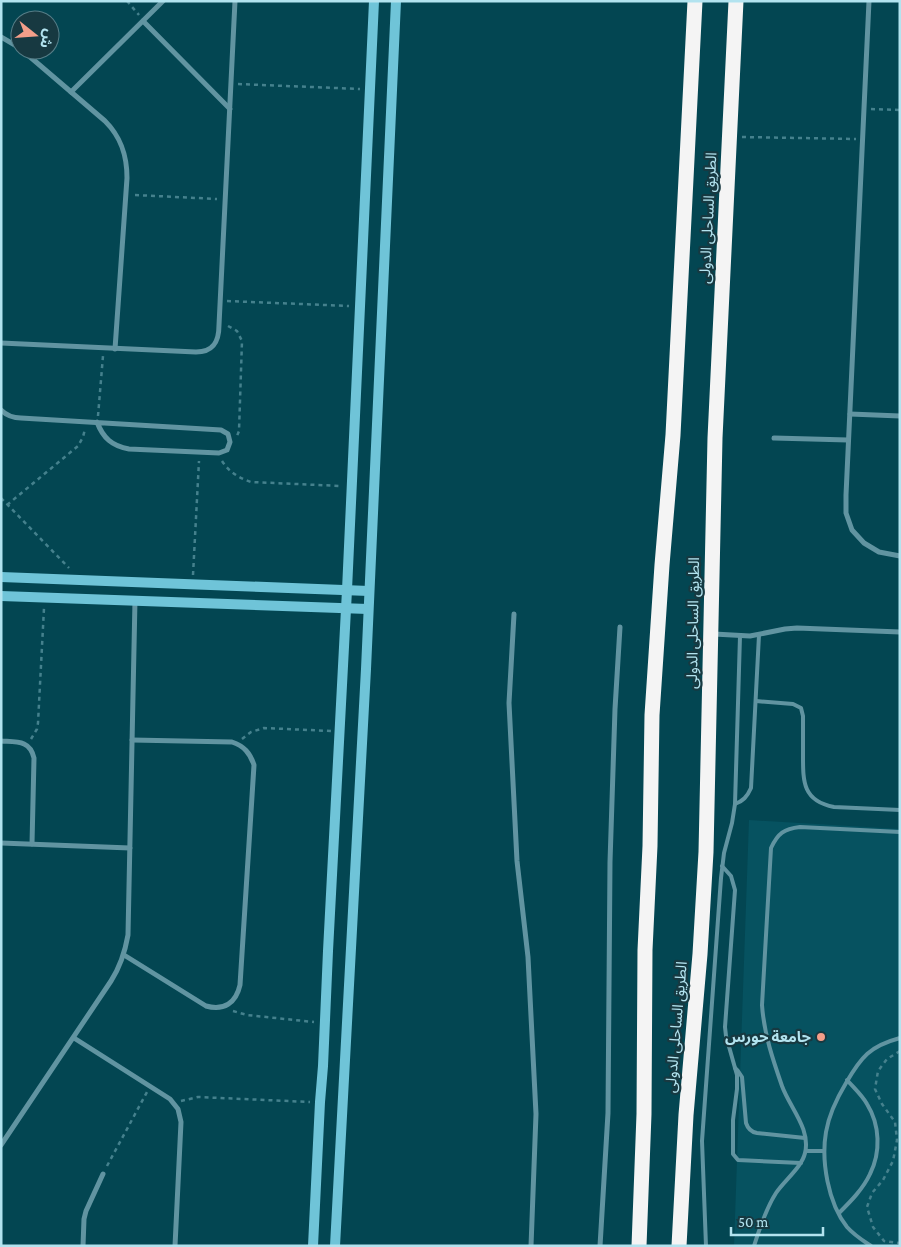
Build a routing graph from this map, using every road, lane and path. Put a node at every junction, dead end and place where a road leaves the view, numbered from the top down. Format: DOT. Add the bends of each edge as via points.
graph roads {
  1 [pos="127,1"];
  2 [pos="163,1"];
  3 [pos="235,1"];
  4 [pos="374,1"];
  5 [pos="396,1"];
  6 [pos="695,1"];
  7 [pos="736,1"];
  8 [pos="869,1"];
  9 [pos="144,21"];
  10 [pos="34,60"];
  11 [pos="231,84"];
  12 [pos="370,90"];
  13 [pos="71,92"];
  14 [pos="230,109"];
  15 [pos="864,109"];
  16 [pos="900,110"];
  17 [pos="729,137"];
  18 [pos="863,139"];
  19 [pos="126,194"];
  20 [pos="226,200"];
  21 [pos="221,301"];
  22 [pos="360,306"];
  23 [pos="220,325"];
  24 [pos="1,343"];
  25 [pos="104,348"];
  26 [pos="115,349"];
  27 [pos="1,410"];
  28 [pos="850,414"];
  29 [pos="900,416"];
  30 [pos="84,422"];
  31 [pos="98,422"];
  32 [pos="774,438"];
  33 [pos="848,440"];
  34 [pos="230,442"];
  35 [pos="199,452"];
  36 [pos="219,453"];
  37 [pos="352,486"];
  38 [pos="1,498"];
  39 [pos="8,505"];
  40 [pos="900,556"];
  41 [pos="1,577"];
  42 [pos="80,580"];
  43 [pos="192,584"];
  44 [pos="347,590"];
  45 [pos="369,591"];
  46 [pos="1,596"];
  47 [pos="44,597"];
  48 [pos="135,600"];
  49 [pos="346,608"];
  50 [pos="368,609"];
  51 [pos="514,614"];
  52 [pos="620,627"];
  53 [pos="900,632"];
  54 [pos="711,634"];
  55 [pos="759,635"];
  56 [pos="740,636"];
  57 [pos="756,701"];
  58 [pos="339,732"];
  59 [pos="132,740"];
  60 [pos="1,741"];
  61 [pos="24,744"];
  62 [pos="238,744"];
  63 [pos="735,804"];
  64 [pos="900,810"];
  65 [pos="900,832"];
  66 [pos="1,843"];
  67 [pos="32,844"];
  68 [pos="130,848"];
  69 [pos="722,866"];
  70 [pos="124,954"];
  71 [pos="226,1006"];
  72 [pos="325,1023"];
  73 [pos="74,1038"];
  74 [pos="900,1038"];
  75 [pos="735,1068"];
  76 [pos="847,1080"];
  77 [pos="150,1086"];
  78 [pos="320,1102"];
  79 [pos="175,1104"];
  80 [pos="805,1138"];
  81 [pos="1,1145"];
  82 [pos="806,1151"];
  83 [pos="824,1151"];
  84 [pos="801,1163"];
  85 [pos="103,1174"];
  86 [pos="839,1213"];
  87 [pos="82,1246"];
  88 [pos="174,1246"];
  89 [pos="313,1246"];
  90 [pos="335,1246"];
  91 [pos="531,1246"];
  92 [pos="600,1246"];
  93 [pos="639,1246"];
  94 [pos="679,1246"];
  95 [pos="706,1246"];
  96 [pos="754,1246"];
  97 [pos="871,1246"];
  1 -- 9 [label="path"];
  2 -- 9 [label="street"];
  3 -- 11 [label="street"];
  4 -- 12 [label="main road"];
  5 -- 45 [label="main road"];
  6 -- 93 [label="highway, الطريق الساحلى الدولى" via="673,435 652,715"];
  7 -- 17 [label="highway, الطريق الساحلى الدولى"];
  8 -- 15 [label="street"];
  9 -- 13 [label="street"];
  9 -- 14 [label="street"];
  10 -- 13 [label="street"];
  11 -- 12 [label="path"];
  11 -- 14 [label="street"];
  12 -- 22 [label="main road"];
  13 -- 19 [label="street" via="118,136 126,161"];
  14 -- 20 [label="street"];
  15 -- 16 [label="path"];
  15 -- 18 [label="street"];
  17 -- 18 [label="path"];
  17 -- 54 [label="highway, الطريق الساحلى الدولى" via="715,438"];
  18 -- 28 [label="street"];
  19 -- 20 [label="path"];
  19 -- 26 [label="street"];
  20 -- 21 [label="street"];
  21 -- 22 [label="path"];
  21 -- 23 [label="street"];
  22 -- 37 [label="main road"];
  23 -- 26 [label="street" via="214,346 205,351"];
  23 -- 34 [label="path" via="232,327 242,341 239,431"];
  24 -- 25 [label="street"];
  25 -- 26 [label="street"];
  25 -- 31 [label="path"];
  27 -- 30 [label="street" via="15,418"];
  28 -- 29 [label="street"];
  28 -- 33 [label="street"];
  30 -- 31 [label="street"];
  30 -- 39 [label="path" via="85,432 78,446"];
  31 -- 34 [label="street" via="220,430 228,434"];
  31 -- 35 [label="street" via="108,441 121,448"];
  32 -- 33 [label="street"];
  33 -- 40 [label="street" via="846,513 852,530 879,552"];
  34 -- 36 [label="street" via="227,450"];
  35 -- 36 [label="street"];
  35 -- 43 [label="path"];
  36 -- 37 [label="path" via="230,471 250,482"];
  37 -- 44 [label="main road"];
  38 -- 39 [label="path"];
  39 -- 42 [label="path"];
  41 -- 42 [label="main road"];
  42 -- 43 [label="main road"];
  43 -- 44 [label="main road"];
  44 -- 45 [label="main road"];
  44 -- 49 [label="main road"];
  45 -- 50 [label="main road"];
  46 -- 47 [label="main road"];
  47 -- 48 [label="main road"];
  47 -- 61 [label="path" via="37,728"];
  48 -- 49 [label="main road"];
  48 -- 59 [label="street"];
  49 -- 50 [label="main road"];
  49 -- 58 [label="main road"];
  50 -- 90 [label="main road"];
  51 -- 91 [label="street" via="509,703 536,1114"];
  52 -- 92 [label="street" via="610,862 608,1113"];
  53 -- 55 [label="street" via="797,628"];
  54 -- 56 [label="street"];
  54 -- 94 [label="highway, الطريق الساحلى الدولى" via="704,903 686,1115"];
  55 -- 56 [label="street"];
  55 -- 57 [label="lane"];
  56 -- 63 [label="lane"];
  57 -- 63 [label="lane" via="751,788 748,796"];
  57 -- 64 [label="lane" via="794,704 801,708 803,778 807,790 816,800 834,806"];
  58 -- 62 [label="path" via="264,728 251,732"];
  58 -- 72 [label="main road"];
  59 -- 62 [label="street"];
  59 -- 68 [label="street"];
  60 -- 61 [label="street"];
  61 -- 67 [label="street" via="34,758"];
  62 -- 71 [label="street" via="248,752 254,765 240,985 236,998"];
  63 -- 69 [label="lane"];
  65 -- 80 [label="lane" via="791,828 782,832 771,848 762,1005 767,1038 782,1087 801,1123"];
  66 -- 67 [label="street"];
  67 -- 68 [label="street"];
  68 -- 70 [label="street" via="128,935"];
  69 -- 75 [label="lane" via="731,876 735,890 725,1028"];
  69 -- 95 [label="lane" via="702,1141"];
  70 -- 71 [label="street" via="206,1006"];
  70 -- 73 [label="street" via="111,982"];
  71 -- 72 [label="path" via="247,1015"];
  72 -- 78 [label="main road"];
  73 -- 77 [label="street"];
  73 -- 81 [label="street"];
  74 -- 76 [label="lane" via="872,1050 860,1060"];
  75 -- 80 [label="lane" via="742,1078 746,1123 751,1131"];
  75 -- 84 [label="lane" via="737,1089 732,1135 735,1158"];
  76 -- 83 [label="lane" via="830,1114"];
  76 -- 86 [label="lane" via="868,1104 874,1117 878,1146 870,1174"];
  77 -- 79 [label="street"];
  77 -- 85 [label="path"];
  78 -- 79 [label="path" via="198,1097"];
  78 -- 89 [label="main road"];
  79 -- 88 [label="street" via="180,1122"];
  80 -- 82 [label="lane"];
  82 -- 83 [label="lane"];
  82 -- 84 [label="lane"];
  83 -- 86 [label="lane" via="829,1186"];
  84 -- 96 [label="lane" via="775,1196"];
  85 -- 87 [label="street" via="86,1211"];
  86 -- 97 [label="lane" via="847,1226"];
}
